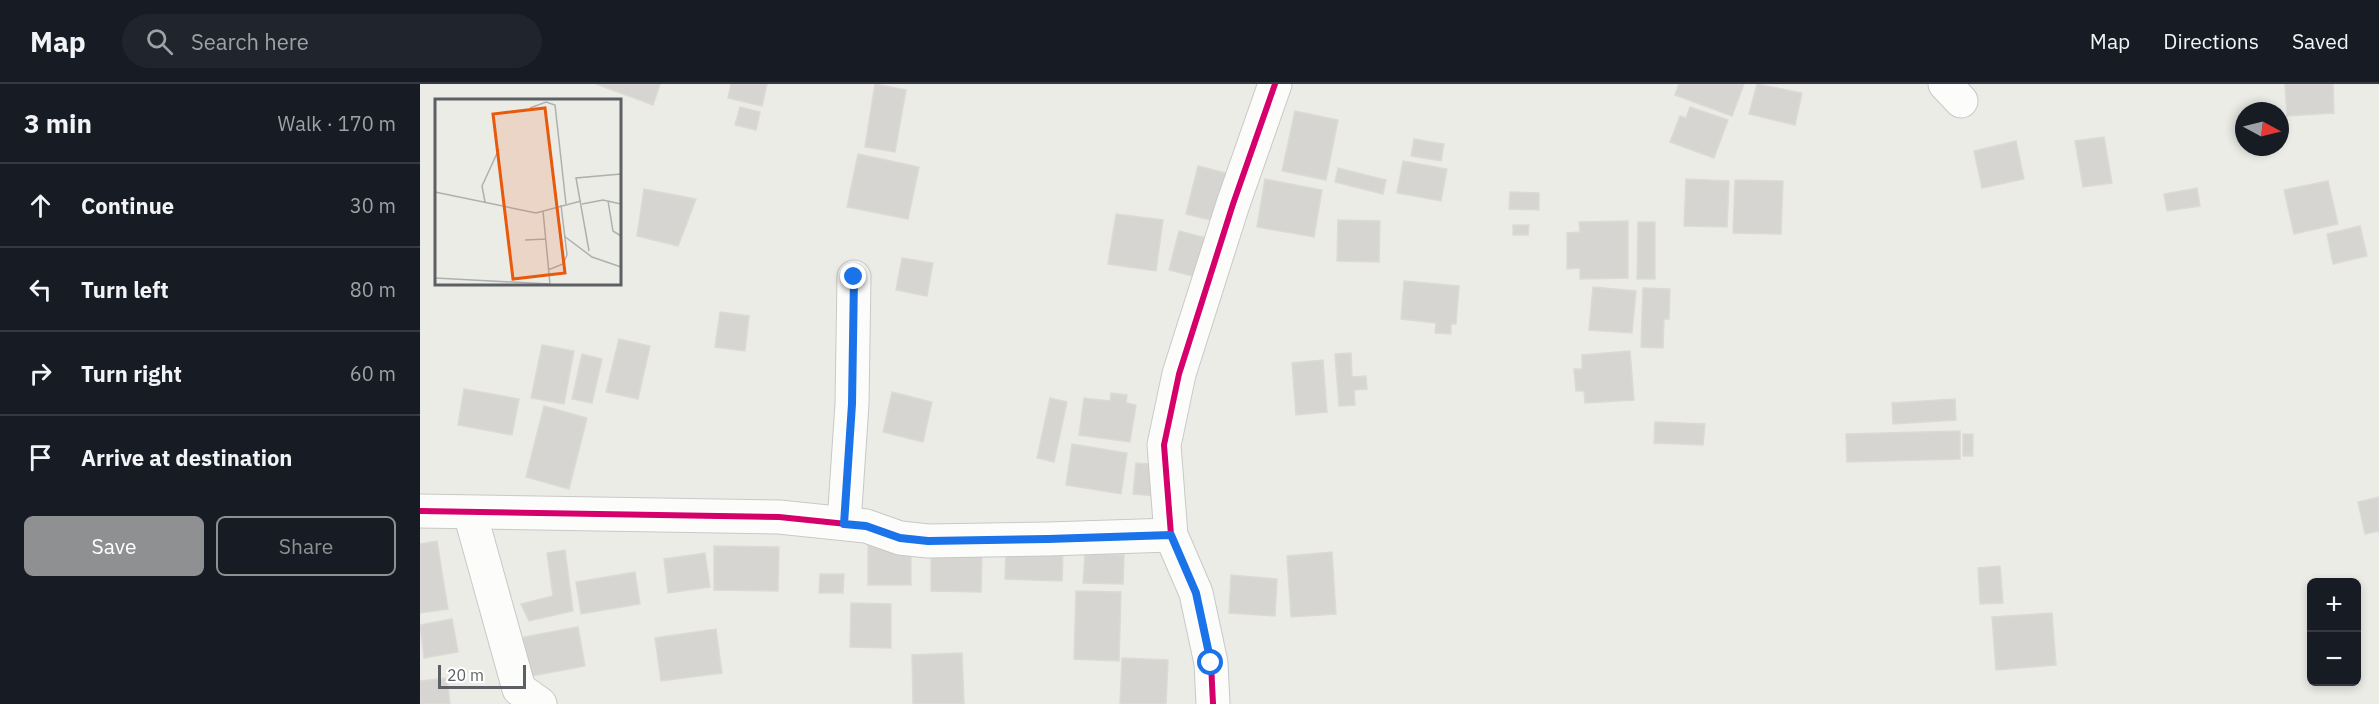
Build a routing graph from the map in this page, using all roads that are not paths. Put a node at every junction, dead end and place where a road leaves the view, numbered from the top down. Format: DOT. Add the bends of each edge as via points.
graph roads {
  1 [pos="1275,84"];
  2 [pos="854,277"];
  3 [pos="420,511"];
  4 [pos="470,513"];
  5 [pos="844,524"];
  6 [pos="1171,535"];
  7 [pos="540,704"];
  8 [pos="1214,704"];
  1 -- 6 [label="street" via="1179,374 1164,445"];
  2 -- 5 [label="street" via="852,404"];
  3 -- 4 [label="street"];
  4 -- 5 [label="street" via="779,518"];
  4 -- 7 [label="street" via="519,689"];
  5 -- 6 [label="street" via="928,541"];
  6 -- 8 [label="street" via="1196,593 1211,663"];
}
